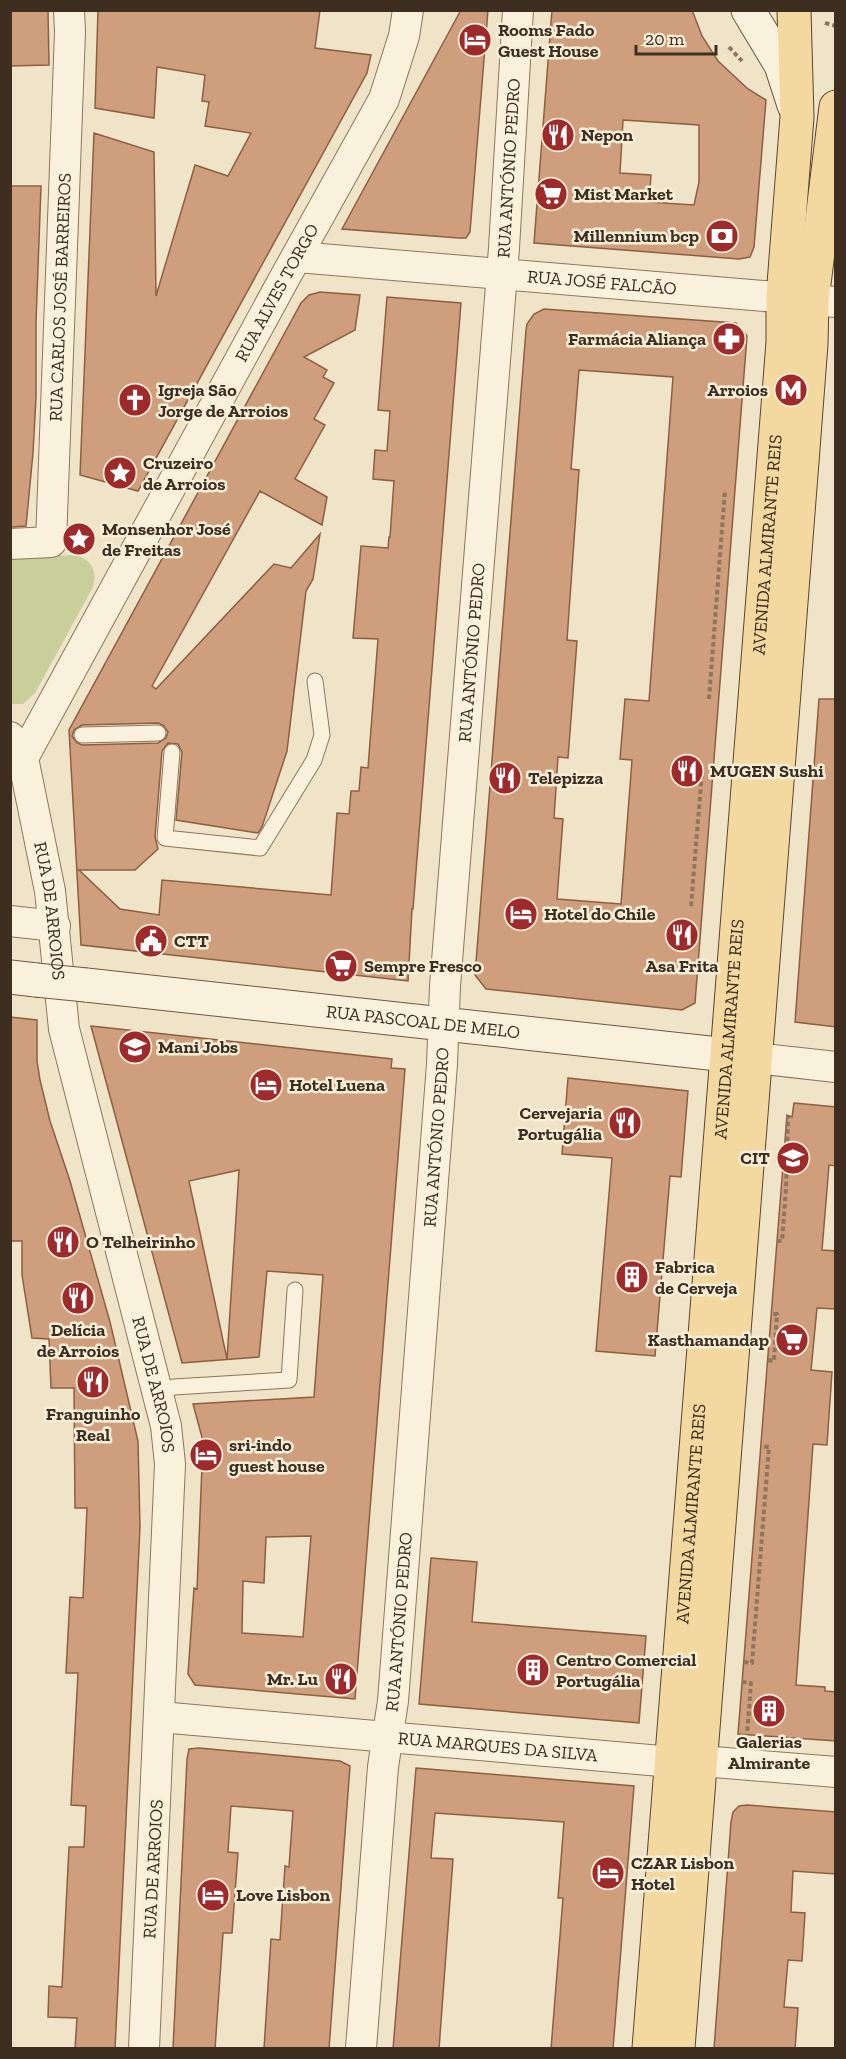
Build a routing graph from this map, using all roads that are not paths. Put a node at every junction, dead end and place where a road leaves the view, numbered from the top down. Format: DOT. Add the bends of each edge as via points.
graph roads {
  1 [pos="69,10"];
  2 [pos="408,10"];
  3 [pos="518,10"];
  4 [pos="748,10"];
  5 [pos="794,10"];
  6 [pos="836,107"];
  7 [pos="797,117"];
  8 [pos="297,257"];
  9 [pos="501,274"];
  10 [pos="810,300"];
  11 [pos="10,544"];
  12 [pos="315,681"];
  13 [pos="158,733"];
  14 [pos="82,735"];
  15 [pos="17,748"];
  16 [pos="172,752"];
  17 [pos="10,921"];
  18 [pos="55,926"];
  19 [pos="23,979"];
  20 [pos="443,1024"];
  21 [pos="741,1057"];
  22 [pos="836,1067"];
  23 [pos="295,1290"];
  24 [pos="156,1392"];
  25 [pos="160,1717"];
  26 [pos="387,1737"];
  27 [pos="686,1762"];
  28 [pos="836,1773"];
  29 [pos="144,2049"];
  30 [pos="361,2049"];
  31 [pos="649,2049"];
  32 [pos="678,2049"];
  1 -- 11 [label="street, RUA CARLOS JOSÉ BARREIROS" via="51,542"];
  2 -- 8 [label="street, RUA ALVES TORGO" via="384,99"];
  3 -- 9 [label="street, RUA ANTÓNIO PEDRO"];
  4 -- 7 [label="street" via="781,65"];
  5 -- 7 [label="main road, AVENIDA ALMIRANTE REIS"];
  6 -- 10 [label="main road, AVENIDA ALMIRANTE REIS"];
  7 -- 10 [label="main road, AVENIDA ALMIRANTE REIS"];
  8 -- 9 [label="street, RUA JOSÉ FALCÃO"];
  8 -- 15 [label="street, RUA ALVES TORGO"];
  9 -- 10 [label="street, RUA JOSÉ FALCÃO"];
  9 -- 20 [label="street, RUA ANTÓNIO PEDRO"];
  10 -- 21 [label="main road, AVENIDA ALMIRANTE REIS" via="811,344"];
  12 -- 16 [label="lane" via="322,735 317,752 260,848 165,838"];
  13 -- 14 [label="lane"];
  15 -- 18 [label="street, RUA DE ARROIOS"];
  17 -- 18 [label="street"];
  18 -- 24 [label="street, RUA DE ARROIOS" via="64,1029"];
  19 -- 20 [label="street, RUA PASCOAL DE MELO, bridge"];
  20 -- 21 [label="street, RUA PASCOAL DE MELO"];
  20 -- 26 [label="street, RUA ANTÓNIO PEDRO" via="393,1701"];
  21 -- 22 [label="street, RUA PASCOAL DE MELO"];
  21 -- 27 [label="main road, AVENIDA ALMIRANTE REIS"];
  23 -- 24 [label="lane" via="289,1380 174,1387"];
  24 -- 25 [label="street, RUA DE ARROIOS" via="166,1426 170,1464"];
  25 -- 26 [label="street, RUA MARQUES DA SILVA"];
  25 -- 29 [label="street, RUA DE ARROIOS"];
  26 -- 27 [label="street, RUA MARQUES DA SILVA"];
  26 -- 30 [label="street, RUA ANTÓNIO PEDRO"];
  27 -- 28 [label="street, RUA MARQUES DA SILVA"];
  27 -- 31 [label="main road, AVENIDA ALMIRANTE REIS"];
  27 -- 32 [label="main road, AVENIDA ALMIRANTE REIS"];
}
